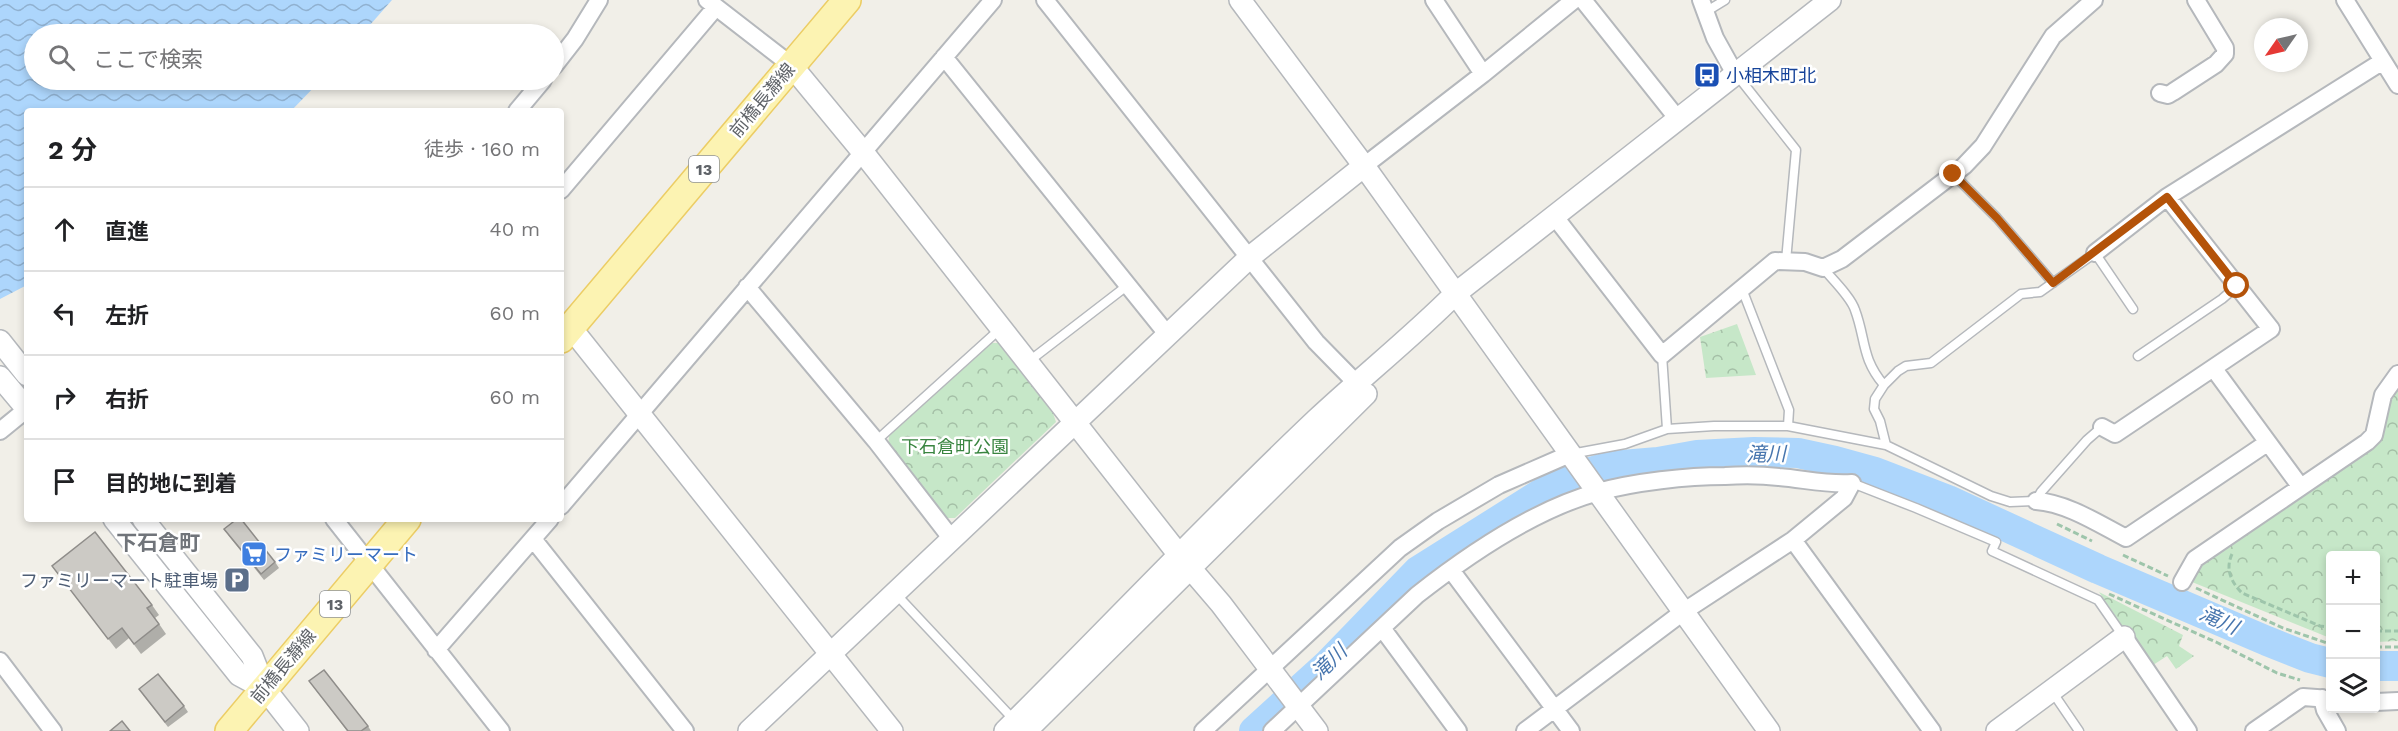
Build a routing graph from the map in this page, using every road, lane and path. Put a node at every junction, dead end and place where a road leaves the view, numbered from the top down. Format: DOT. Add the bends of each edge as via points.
graph roads {
  1 [pos="599,0"];
  2 [pos="847,0"];
  3 [pos="993,0"];
  4 [pos="1045,0"];
  5 [pos="1240,0"];
  6 [pos="1434,0"];
  7 [pos="1574,0"];
  8 [pos="1583,0"];
  9 [pos="1725,0"];
  10 [pos="1830,0"];
  11 [pos="2094,0"];
  12 [pos="2196,0"];
  13 [pos="2345,0"];
  14 [pos="711,4"];
  15 [pos="1704,5"];
  16 [pos="564,53"];
  17 [pos="944,57"];
  18 [pos="2383,61"];
  19 [pos="791,65"];
  20 [pos="1483,74"];
  21 [pos="1735,74"];
  22 [pos="2398,85"];
  23 [pos="535,90"];
  24 [pos="2160,93"];
  25 [pos="520,108"];
  26 [pos="1677,118"];
  27 [pos="862,151"];
  28 [pos="1364,166"];
  29 [pos="1953,174"];
  30 [pos="564,186"];
  31 [pos="2167,197"];
  32 [pos="1555,217"];
  33 [pos="2095,253"];
  34 [pos="1250,257"];
  35 [pos="1786,261"];
  36 [pos="1823,268"];
  37 [pos="2053,283"];
  38 [pos="1128,285"];
  39 [pos="2237,286"];
  40 [pos="747,287"];
  41 [pos="1742,289"];
  42 [pos="1455,294"];
  43 [pos="2133,309"];
  44 [pos="564,327"];
  45 [pos="1000,329"];
  46 [pos="1167,334"];
  47 [pos="0,341"];
  48 [pos="1662,355"];
  49 [pos="2138,356"];
  50 [pos="1028,363"];
  51 [pos="2214,369"];
  52 [pos="24,371"];
  53 [pos="2398,374"];
  54 [pos="0,377"];
  55 [pos="1884,385"];
  56 [pos="1362,388"];
  57 [pos="23,404"];
  58 [pos="638,413"];
  59 [pos="1074,422"];
  60 [pos="1788,426"];
  61 [pos="2102,427"];
  62 [pos="1667,429"];
  63 [pos="0,431"];
  64 [pos="876,441"];
  65 [pos="2267,443"];
  66 [pos="1886,445"];
  67 [pos="1572,456"];
  68 [pos="1852,483"];
  69 [pos="2300,486"];
  70 [pos="1596,490"];
  71 [pos="2036,501"];
  72 [pos="564,502"];
  73 [pos="116,522"];
  74 [pos="145,522"];
  75 [pos="336,522"];
  76 [pos="404,522"];
  77 [pos="547,522"];
  78 [pos="951,538"];
  79 [pos="533,539"];
  80 [pos="1793,540"];
  81 [pos="2233,552"];
  82 [pos="1185,561"];
  83 [pos="368,564"];
  84 [pos="1451,570"];
  85 [pos="2182,582"];
  86 [pos="2099,589"];
  87 [pos="895,592"];
  88 [pos="1683,612"];
  89 [pos="2326,626"];
  90 [pos="1382,628"];
  91 [pos="2380,631"];
  92 [pos="2398,631"];
  93 [pos="2124,637"];
  94 [pos="2380,647"];
  95 [pos="2398,647"];
  96 [pos="436,650"];
  97 [pos="831,652"];
  98 [pos="0,661"];
  99 [pos="1272,670"];
  100 [pos="2308,682"];
  101 [pos="265,689"];
  102 [pos="2051,690"];
  103 [pos="2326,699"];
  104 [pos="2398,701"];
  105 [pos="2380,702"];
  106 [pos="1298,704"];
  107 [pos="1556,709"];
  108 [pos="2327,713"];
  109 [pos="1015,728"];
  110 [pos="52,730"];
  111 [pos="229,731"];
  112 [pos="298,731"];
  113 [pos="501,731"];
  114 [pos="685,731"];
  115 [pos="749,731"];
  116 [pos="892,731"];
  117 [pos="1203,731"];
  118 [pos="1272,731"];
  119 [pos="1317,731"];
  120 [pos="1458,731"];
  121 [pos="1525,731"];
  122 [pos="1571,731"];
  123 [pos="1769,731"];
  124 [pos="1932,731"];
  125 [pos="1997,731"];
  126 [pos="2079,731"];
  127 [pos="2188,731"];
  128 [pos="2254,731"];
  129 [pos="2337,731"];
  1 -- 16 [label="street"];
  2 -- 19 [label="main road, 前橋長瀞線 / 13"];
  3 -- 17 [label="street"];
  4 -- 34 [label="street"];
  5 -- 28 [label="street"];
  6 -- 20 [label="street"];
  7 -- 20 [label="street"];
  8 -- 26 [label="street"];
  9 -- 15 [label="lane"];
  10 -- 21 [label="street"];
  11 -- 29 [label="street" via="2053,36 1983,146"];
  12 -- 24 [label="street" via="2225,54 2168,95"];
  13 -- 18 [label="street"];
  14 -- 19 [label="street"];
  14 -- 30 [label="street"];
  15 -- 21 [label="street" via="1715,38"];
  17 -- 27 [label="street"];
  17 -- 38 [label="street"];
  18 -- 22 [label="street"];
  18 -- 31 [label="street"];
  19 -- 27 [label="street"];
  19 -- 44 [label="main road, 前橋長瀞線 / 13"];
  20 -- 28 [label="street"];
  21 -- 26 [label="street"];
  21 -- 35 [label="lane" via="1796,150"];
  23 -- 25 [label="street"];
  26 -- 32 [label="street"];
  27 -- 40 [label="street"];
  27 -- 45 [label="street"];
  28 -- 34 [label="street"];
  28 -- 42 [label="street"];
  29 -- 36 [label="street" via="1854,251"];
  29 -- 37 [label="lane"];
  31 -- 33 [label="street"];
  31 -- 39 [label="street"];
  32 -- 42 [label="street"];
  32 -- 48 [label="street"];
  33 -- 37 [label="lane"];
  33 -- 43 [label="lane"];
  34 -- 46 [label="street"];
  34 -- 56 [label="street" via="1316,342"];
  35 -- 36 [label="street"];
  35 -- 41 [label="street" via="1775,261"];
  36 -- 55 [label="lane" via="1853,304 1866,356"];
  37 -- 55 [label="lane" via="2040,292 2021,294 1931,363 1906,366"];
  38 -- 46 [label="street"];
  38 -- 50 [label="lane"];
  39 -- 49 [label="lane"];
  39 -- 51 [label="street" via="2271,329"];
  40 -- 58 [label="street"];
  40 -- 64 [label="street"];
  41 -- 48 [label="street"];
  41 -- 60 [label="lane" via="1789,410"];
  42 -- 56 [label="street" via="1394,349"];
  42 -- 67 [label="street"];
  44 -- 58 [label="street"];
  45 -- 50 [label="street"];
  45 -- 64 [label="lane"];
  46 -- 59 [label="street"];
  47 -- 52 [label="street"];
  48 -- 62 [label="lane"];
  50 -- 59 [label="street"];
  51 -- 61 [label="street" via="2115,434"];
  51 -- 65 [label="street"];
  53 -- 69 [label="street" via="2383,395 2374,435"];
  54 -- 57 [label="street"];
  55 -- 66 [label="lane" via="1874,409"];
  56 -- 82 [label="street" via="1318,418"];
  57 -- 63 [label="street"];
  58 -- 72 [label="street"];
  58 -- 97 [label="street"];
  59 -- 78 [label="street"];
  59 -- 82 [label="street"];
  60 -- 62 [label="lane"];
  60 -- 66 [label="lane"];
  61 -- 71 [label="lane"];
  62 -- 67 [label="lane"];
  64 -- 78 [label="street"];
  65 -- 69 [label="street"];
  65 -- 71 [label="street" via="2126,538 2070,511"];
  66 -- 71 [label="lane" via="1991,496 2010,502"];
  67 -- 70 [label="street"];
  67 -- 99 [label="street" via="1499,485 1400,548"];
  68 -- 70 [label="street" via="1830,485 1780,477 1723,476"];
  68 -- 80 [label="street" via="1845,498"];
  68 -- 93 [label="lane" via="1996,542 1992,551 2098,600"];
  69 -- 85 [label="street" via="2195,559"];
  70 -- 84 [label="street" via="1495,540"];
  70 -- 88 [label="street"];
  73 -- 101 [label="street" via="238,675"];
  74 -- 101 [label="street" via="252,656"];
  75 -- 83 [label="street"];
  76 -- 83 [label="main road, 前橋長瀞線 / 13"];
  77 -- 79 [label="street"];
  78 -- 87 [label="street"];
  79 -- 96 [label="street"];
  79 -- 114 [label="street"];
  80 -- 88 [label="street"];
  80 -- 124 [label="street"];
  81 -- 89 [label="path" via="2229,572 2242,594"];
  82 -- 99 [label="street"];
  82 -- 109 [label="street"];
  83 -- 96 [label="street"];
  83 -- 101 [label="main road, 前橋長瀞線 / 13"];
  84 -- 90 [label="street"];
  84 -- 107 [label="street"];
  86 -- 100 [label="path" via="2277,673"];
  87 -- 97 [label="street"];
  87 -- 109 [label="lane"];
  88 -- 107 [label="street"];
  88 -- 123 [label="street"];
  90 -- 106 [label="street"];
  90 -- 120 [label="street"];
  91 -- 92 [label="path"];
  93 -- 102 [label="street"];
  93 -- 127 [label="street"];
  94 -- 95 [label="path"];
  96 -- 113 [label="street"];
  97 -- 115 [label="street"];
  97 -- 116 [label="street"];
  98 -- 110 [label="street"];
  99 -- 106 [label="street"];
  99 -- 117 [label="street"];
  101 -- 111 [label="main road, 前橋長瀞線 / 13"];
  101 -- 112 [label="street"];
  102 -- 125 [label="street"];
  102 -- 126 [label="lane"];
  103 -- 128 [label="street" via="2303,697"];
  104 -- 105 [label="street"];
  106 -- 118 [label="street"];
  106 -- 119 [label="street"];
  107 -- 121 [label="street"];
  107 -- 122 [label="street"];
  108 -- 129 [label="street"];
}
